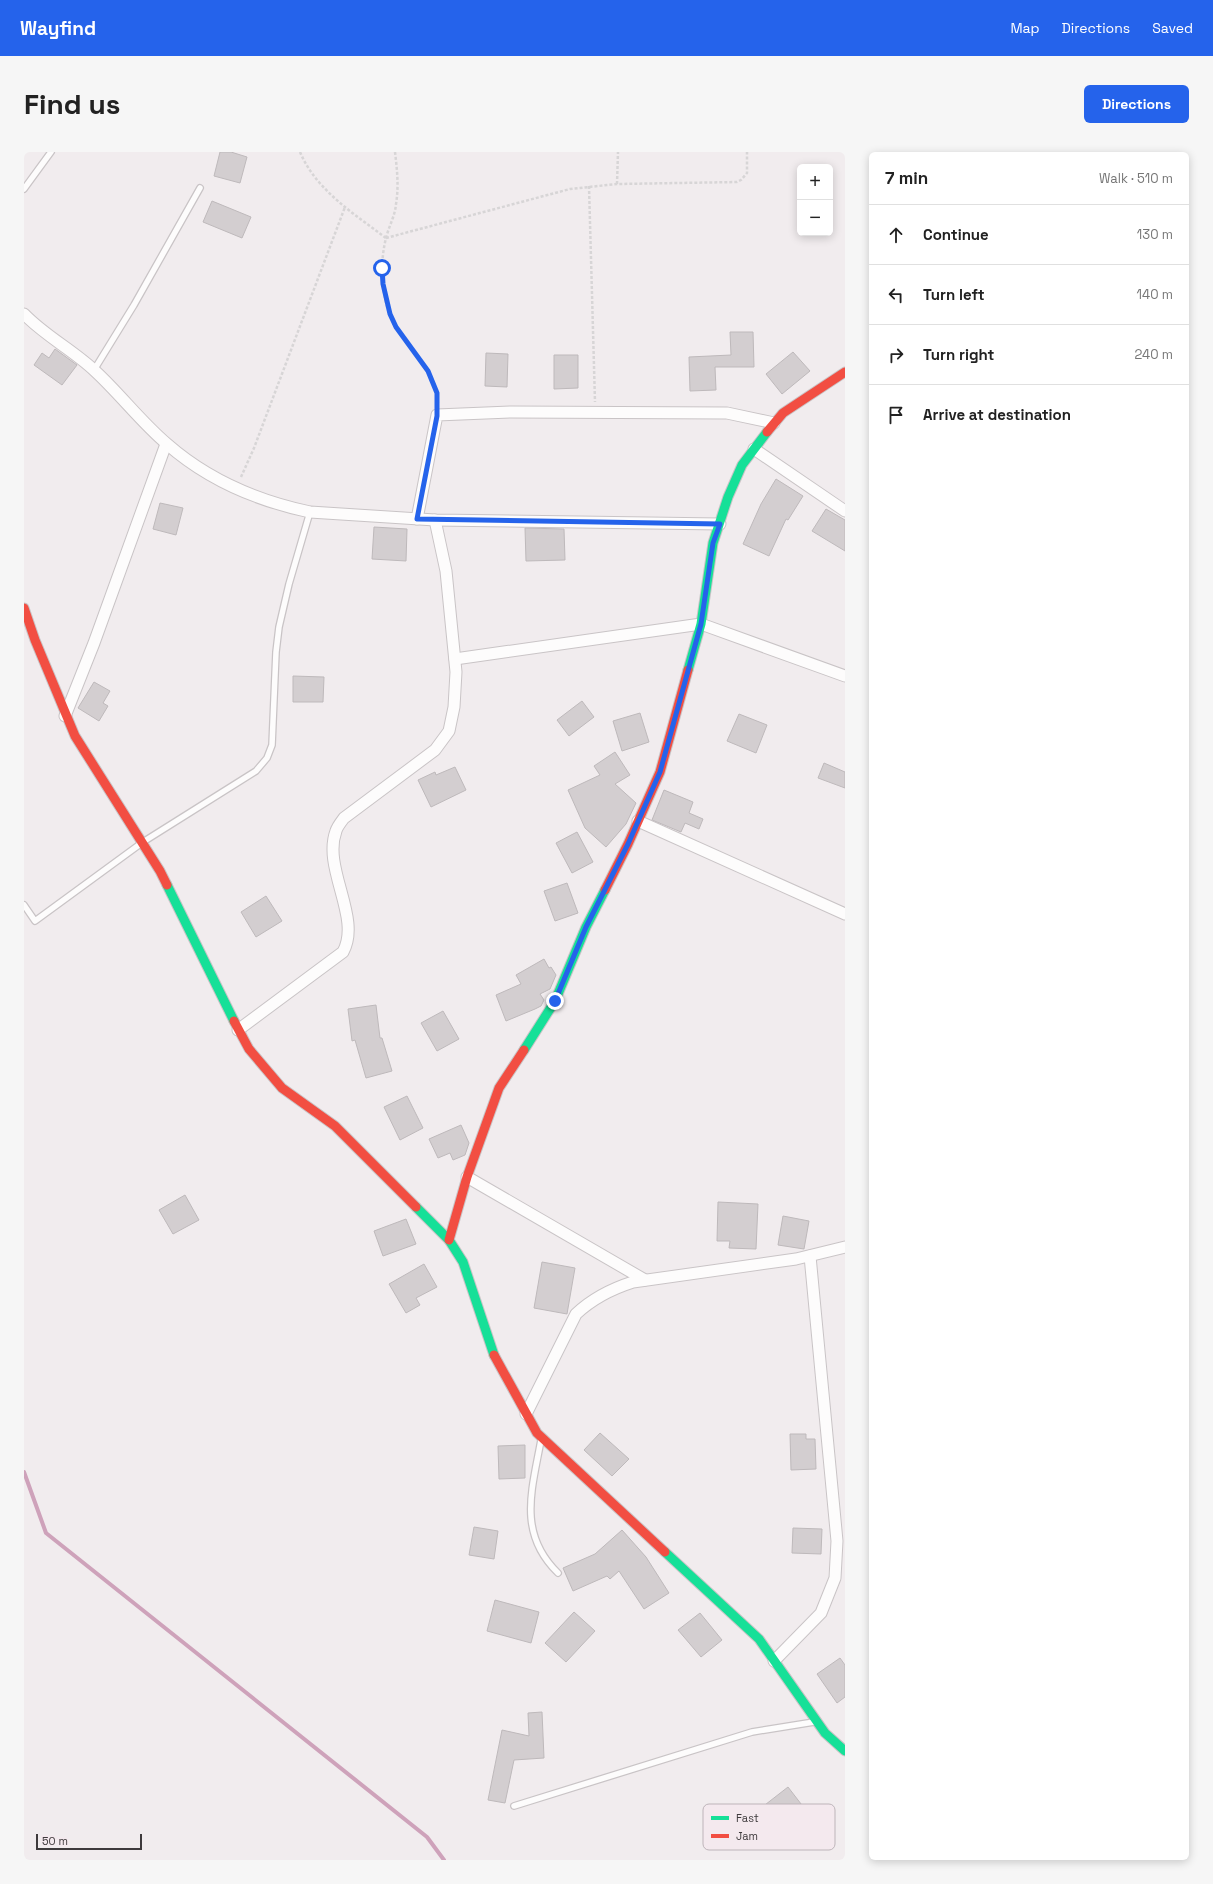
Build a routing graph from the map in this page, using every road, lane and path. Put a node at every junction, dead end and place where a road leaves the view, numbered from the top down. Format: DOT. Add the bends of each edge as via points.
graph roads {
  1 [pos="50,152"];
  2 [pos="300,152"];
  3 [pos="395,152"];
  4 [pos="618,152"];
  5 [pos="747,152"];
  6 [pos="617,184"];
  7 [pos="588,186"];
  8 [pos="200,188"];
  9 [pos="24,189"];
  10 [pos="345,207"];
  11 [pos="386,238"];
  12 [pos="24,314"];
  13 [pos="94,370"];
  14 [pos="845,372"];
  15 [pos="595,412"];
  16 [pos="437,416"];
  17 [pos="774,423"];
  18 [pos="166,444"];
  19 [pos="754,449"];
  20 [pos="235,488"];
  21 [pos="845,511"];
  22 [pos="310,512"];
  23 [pos="417,519"];
  24 [pos="435,520"];
  25 [pos="720,524"];
  26 [pos="24,608"];
  27 [pos="701,624"];
  28 [pos="455,659"];
  29 [pos="845,676"];
  30 [pos="65,716"];
  31 [pos="638,821"];
  32 [pos="143,842"];
  33 [pos="24,905"];
  34 [pos="845,914"];
  35 [pos="238,1030"];
  36 [pos="467,1176"];
  37 [pos="449,1240"];
  38 [pos="845,1248"];
  39 [pos="810,1256"];
  40 [pos="645,1280"];
  41 [pos="526,1414"];
  42 [pos="541,1437"];
  43 [pos="558,1573"];
  44 [pos="774,1660"];
  45 [pos="817,1722"];
  46 [pos="845,1751"];
  47 [pos="514,1806"];
  1 -- 9 [label="lane"];
  2 -- 10 [label="path" via="318,181"];
  3 -- 11 [label="path" via="397,198"];
  4 -- 6 [label="path"];
  5 -- 6 [label="path" via="747,173 737,182"];
  6 -- 7 [label="path"];
  7 -- 11 [label="path" via="551,193"];
  7 -- 15 [label="path"];
  8 -- 13 [label="lane"];
  10 -- 11 [label="path"];
  10 -- 20 [label="path" via="254,448"];
  11 -- 16 [label="path" via="382,268 386,300 396,327 432,378 437,393"];
  12 -- 13 [label="street"];
  13 -- 18 [label="street"];
  14 -- 17 [label="street" via="783,413"];
  15 -- 16 [label="street" via="510,412"];
  15 -- 17 [label="street" via="727,413"];
  16 -- 23 [label="street"];
  17 -- 19 [label="street"];
  18 -- 20 [label="street" via="192,463"];
  18 -- 30 [label="street"];
  19 -- 21 [label="street"];
  19 -- 25 [label="street" via="742,466 728,497"];
  20 -- 22 [label="street" via="264,500"];
  22 -- 23 [label="street"];
  22 -- 32 [label="lane" via="279,627 272,738 267,758 256,771"];
  23 -- 24 [label="street"];
  24 -- 25 [label="street"];
  24 -- 28 [label="street" via="446,571"];
  25 -- 27 [label="street" via="713,543"];
  26 -- 30 [label="street" via="34,640"];
  27 -- 28 [label="street"];
  27 -- 29 [label="street"];
  27 -- 31 [label="street" via="660,772"];
  28 -- 35 [label="street" via="454,707 449,731 435,750 344,818 335,832 333,851 347,922 348,942 343,952"];
  30 -- 32 [label="street" via="74,736"];
  31 -- 34 [label="street"];
  31 -- 36 [label="street" via="586,927 555,1001 499,1088"];
  32 -- 33 [label="lane" via="34,921"];
  32 -- 35 [label="street" via="179,908"];
  35 -- 37 [label="street" via="249,1049 282,1088 335,1126"];
  36 -- 37 [label="street"];
  36 -- 40 [label="street"];
  37 -- 41 [label="street" via="463,1262 496,1360"];
  38 -- 39 [label="street"];
  39 -- 40 [label="street"];
  39 -- 44 [label="street" via="837,1541 837,1565 832,1590 821,1613"];
  40 -- 41 [label="street" via="610,1290 576,1314"];
  41 -- 42 [label="street"];
  42 -- 43 [label="lane" via="530,1518 539,1550"];
  42 -- 44 [label="street" via="759,1639"];
  44 -- 45 [label="street"];
  45 -- 46 [label="street"];
  45 -- 47 [label="lane" via="752,1732"];
}
